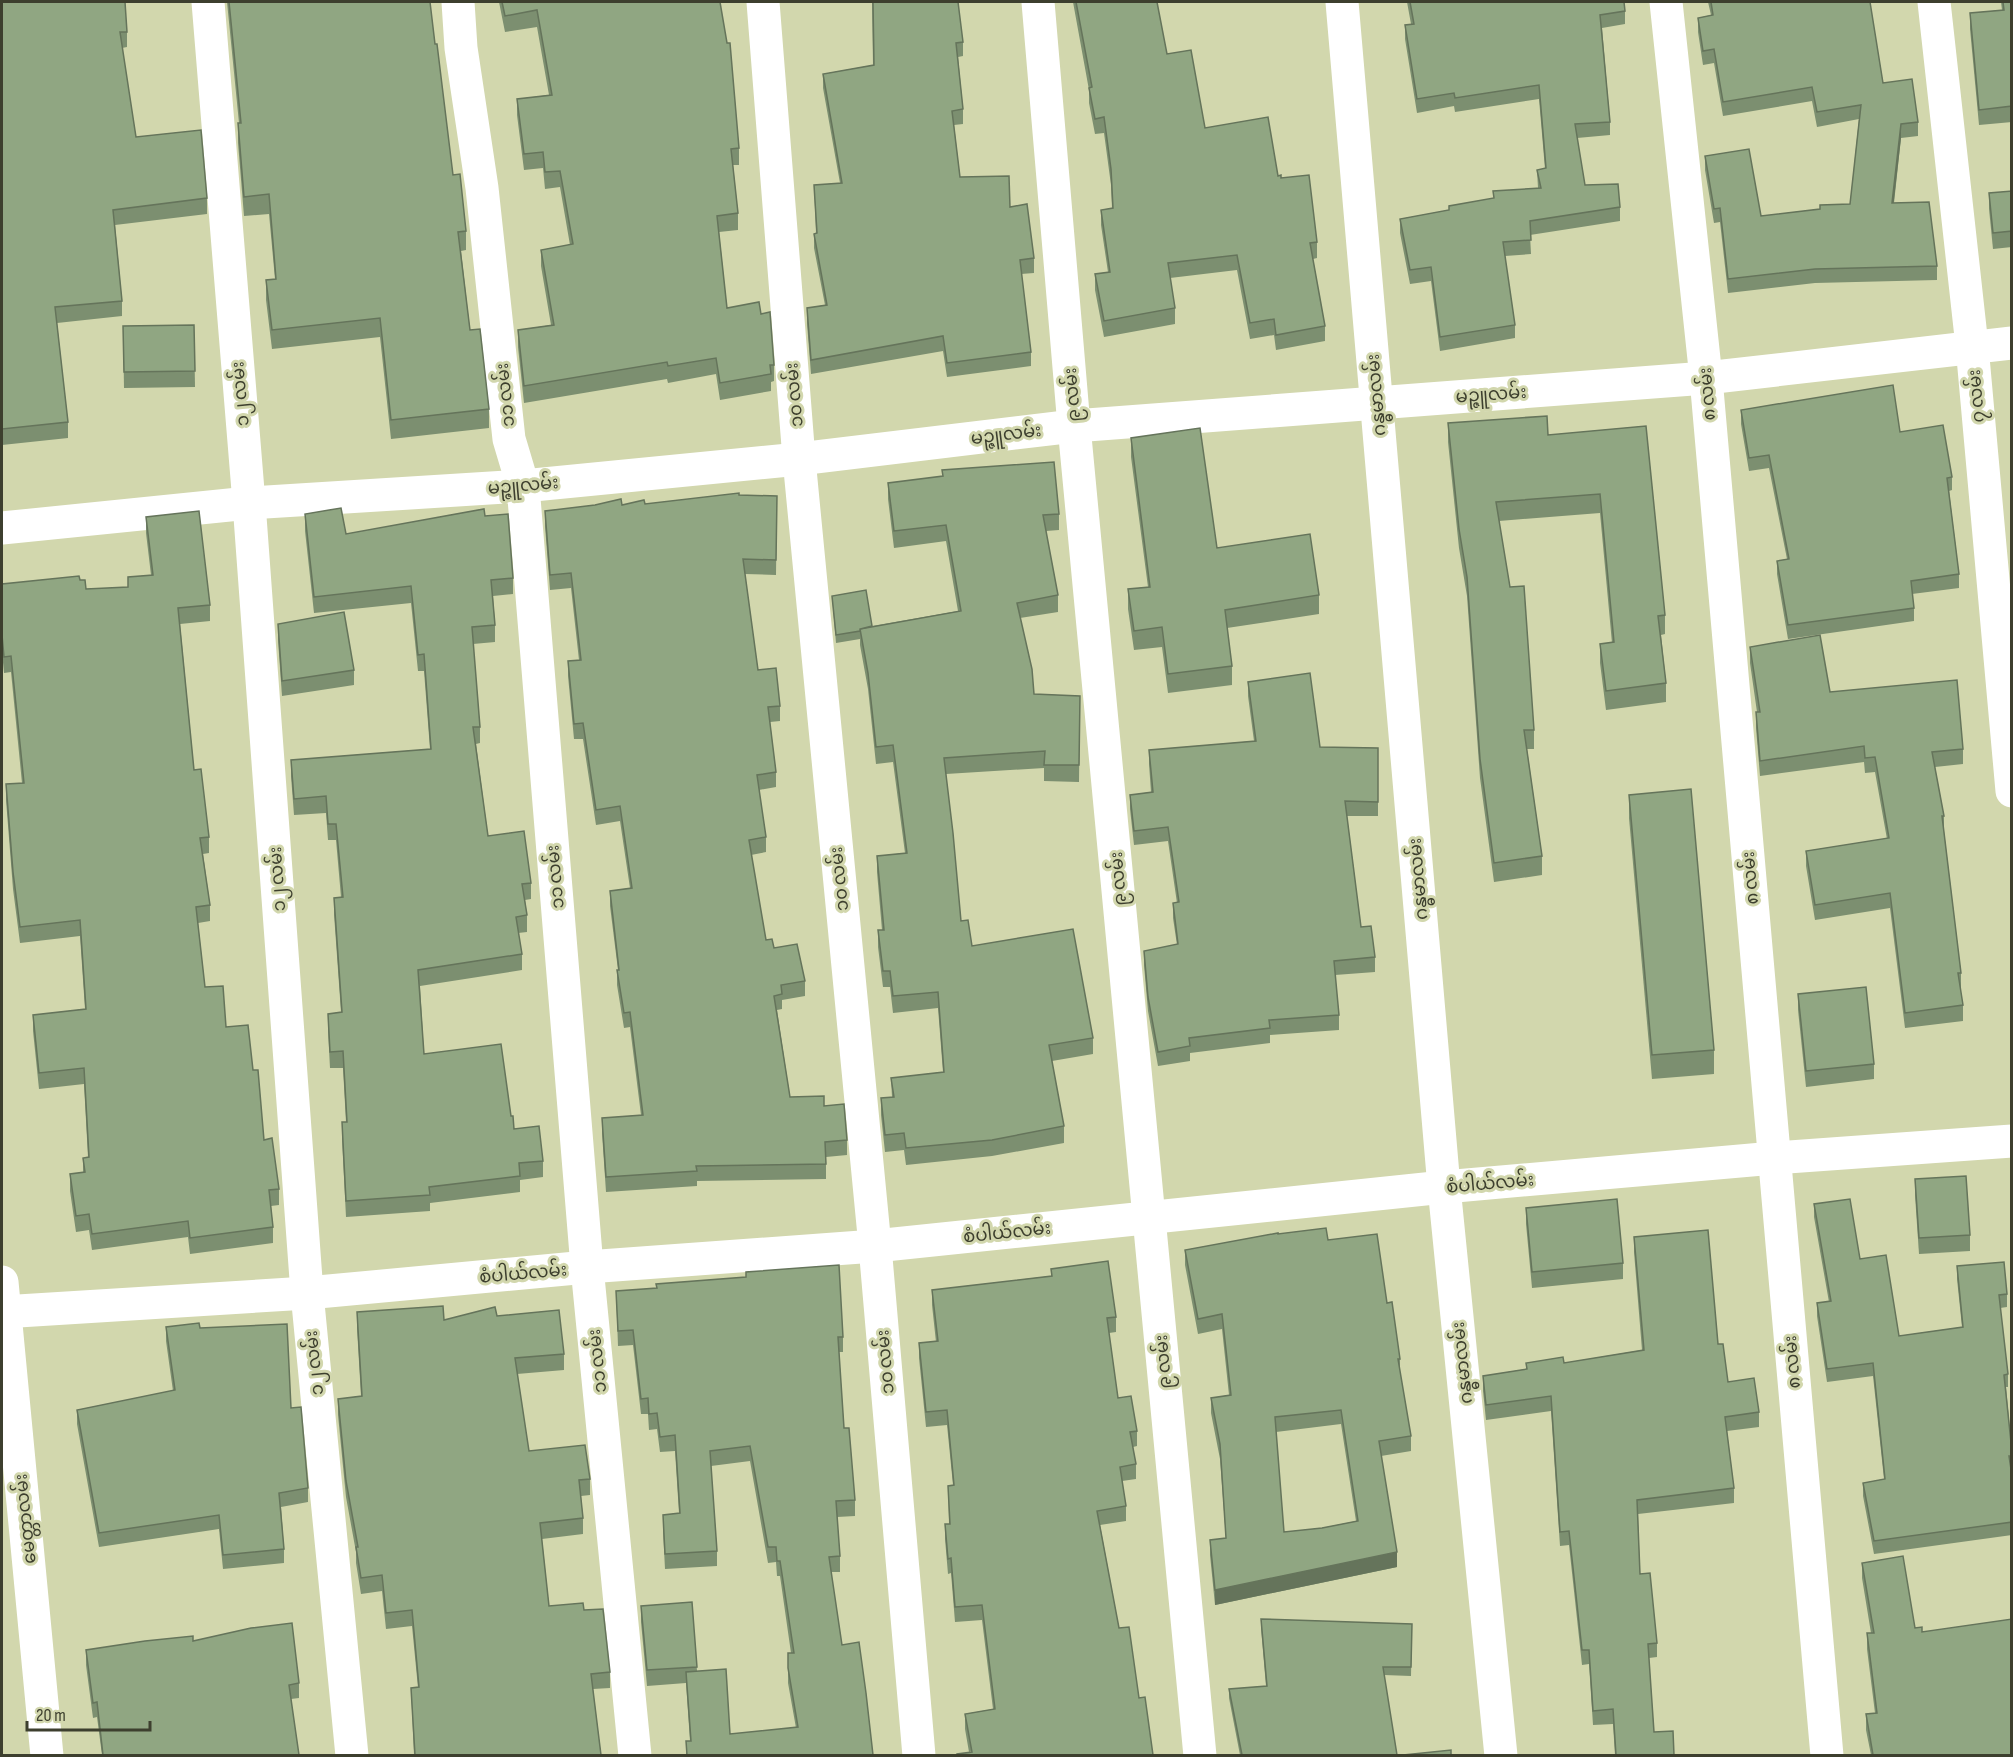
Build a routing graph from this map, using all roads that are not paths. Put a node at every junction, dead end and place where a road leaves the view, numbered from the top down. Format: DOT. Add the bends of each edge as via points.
graph roads {
  1 [pos="208,2"];
  2 [pos="458,2"];
  3 [pos="763,2"];
  4 [pos="1038,2"];
  5 [pos="1342,2"];
  6 [pos="1666,2"];
  7 [pos="1934,2"];
  8 [pos="2012,343"];
  9 [pos="1972,346"];
  10 [pos="1706,378"];
  11 [pos="1377,403"];
  12 [pos="1074,426"];
  13 [pos="799,459"];
  14 [pos="523,486"];
  15 [pos="249,503"];
  16 [pos="2,528"];
  17 [pos="2012,791"];
  18 [pos="2012,1142"];
  19 [pos="1774,1158"];
  20 [pos="1444,1187"];
  21 [pos="1150,1217"];
  22 [pos="875,1246"];
  23 [pos="587,1267"];
  24 [pos="307,1293"];
  25 [pos="2,1302"];
  26 [pos="47,1755"];
  27 [pos="352,1755"];
  28 [pos="635,1755"];
  29 [pos="919,1755"];
  30 [pos="1200,1755"];
  31 [pos="1501,1755"];
  32 [pos="1827,1755"];
  1 -- 15 [label="street, ၁၂ လမ်း"];
  2 -- 14 [label="street, ၁၁ လမ်း" via="509,439"];
  3 -- 13 [label="street, ၁၀ လမ်း"];
  4 -- 12 [label="street, ၉ လမ်း"];
  5 -- 11 [label="street, ဂန္ဓမာလမ်း"];
  6 -- 10 [label="street, ၈ လမ်း"];
  7 -- 9 [label="street, ၇ လမ်း"];
  8 -- 9 [label="street, မဉ္ဇူလမ်း"];
  9 -- 10 [label="street, မဉ္ဇူလမ်း"];
  9 -- 17 [label="street, ၇ လမ်း"];
  10 -- 11 [label="street, မဉ္ဇူလမ်း"];
  10 -- 19 [label="street, ၈ လမ်း"];
  11 -- 12 [label="street, မဉ္ဇူလမ်း"];
  11 -- 20 [label="street, ဂန္ဓမာလမ်း"];
  12 -- 13 [label="street, မဉ္ဇူလမ်း"];
  12 -- 21 [label="street, ၉ လမ်း"];
  13 -- 14 [label="street, မဉ္ဇူလမ်း"];
  13 -- 22 [label="street, ၁၀ လမ်း"];
  14 -- 15 [label="street, မဉ္ဇူလမ်း"];
  14 -- 23 [label="street, ၁၁ လမ်း"];
  15 -- 16 [label="street, မဉ္ဇူလမ်း"];
  15 -- 24 [label="street, ၁၂ လမ်း"];
  18 -- 19 [label="street, စံပါယ်လမ်း"];
  19 -- 20 [label="street, စံပါယ်လမ်း"];
  19 -- 32 [label="street, ၈ လမ်း"];
  20 -- 21 [label="street, စံပါယ်လမ်း"];
  20 -- 31 [label="street, ဂန္ဓမာလမ်း"];
  21 -- 22 [label="street, စံပါယ်လမ်း"];
  21 -- 30 [label="street, ၉ လမ်း"];
  22 -- 23 [label="street, စံပါယ်လမ်း"];
  22 -- 29 [label="street, ၁၀ လမ်း"];
  23 -- 24 [label="street, စံပါယ်လမ်း"];
  23 -- 28 [label="street, ၁၁ လမ်း"];
  24 -- 25 [label="street, စံပါယ်လမ်း"];
  24 -- 27 [label="street, ၁၂ လမ်း"];
  25 -- 26 [label="street, မေတ္တာလမ်း"];
}
